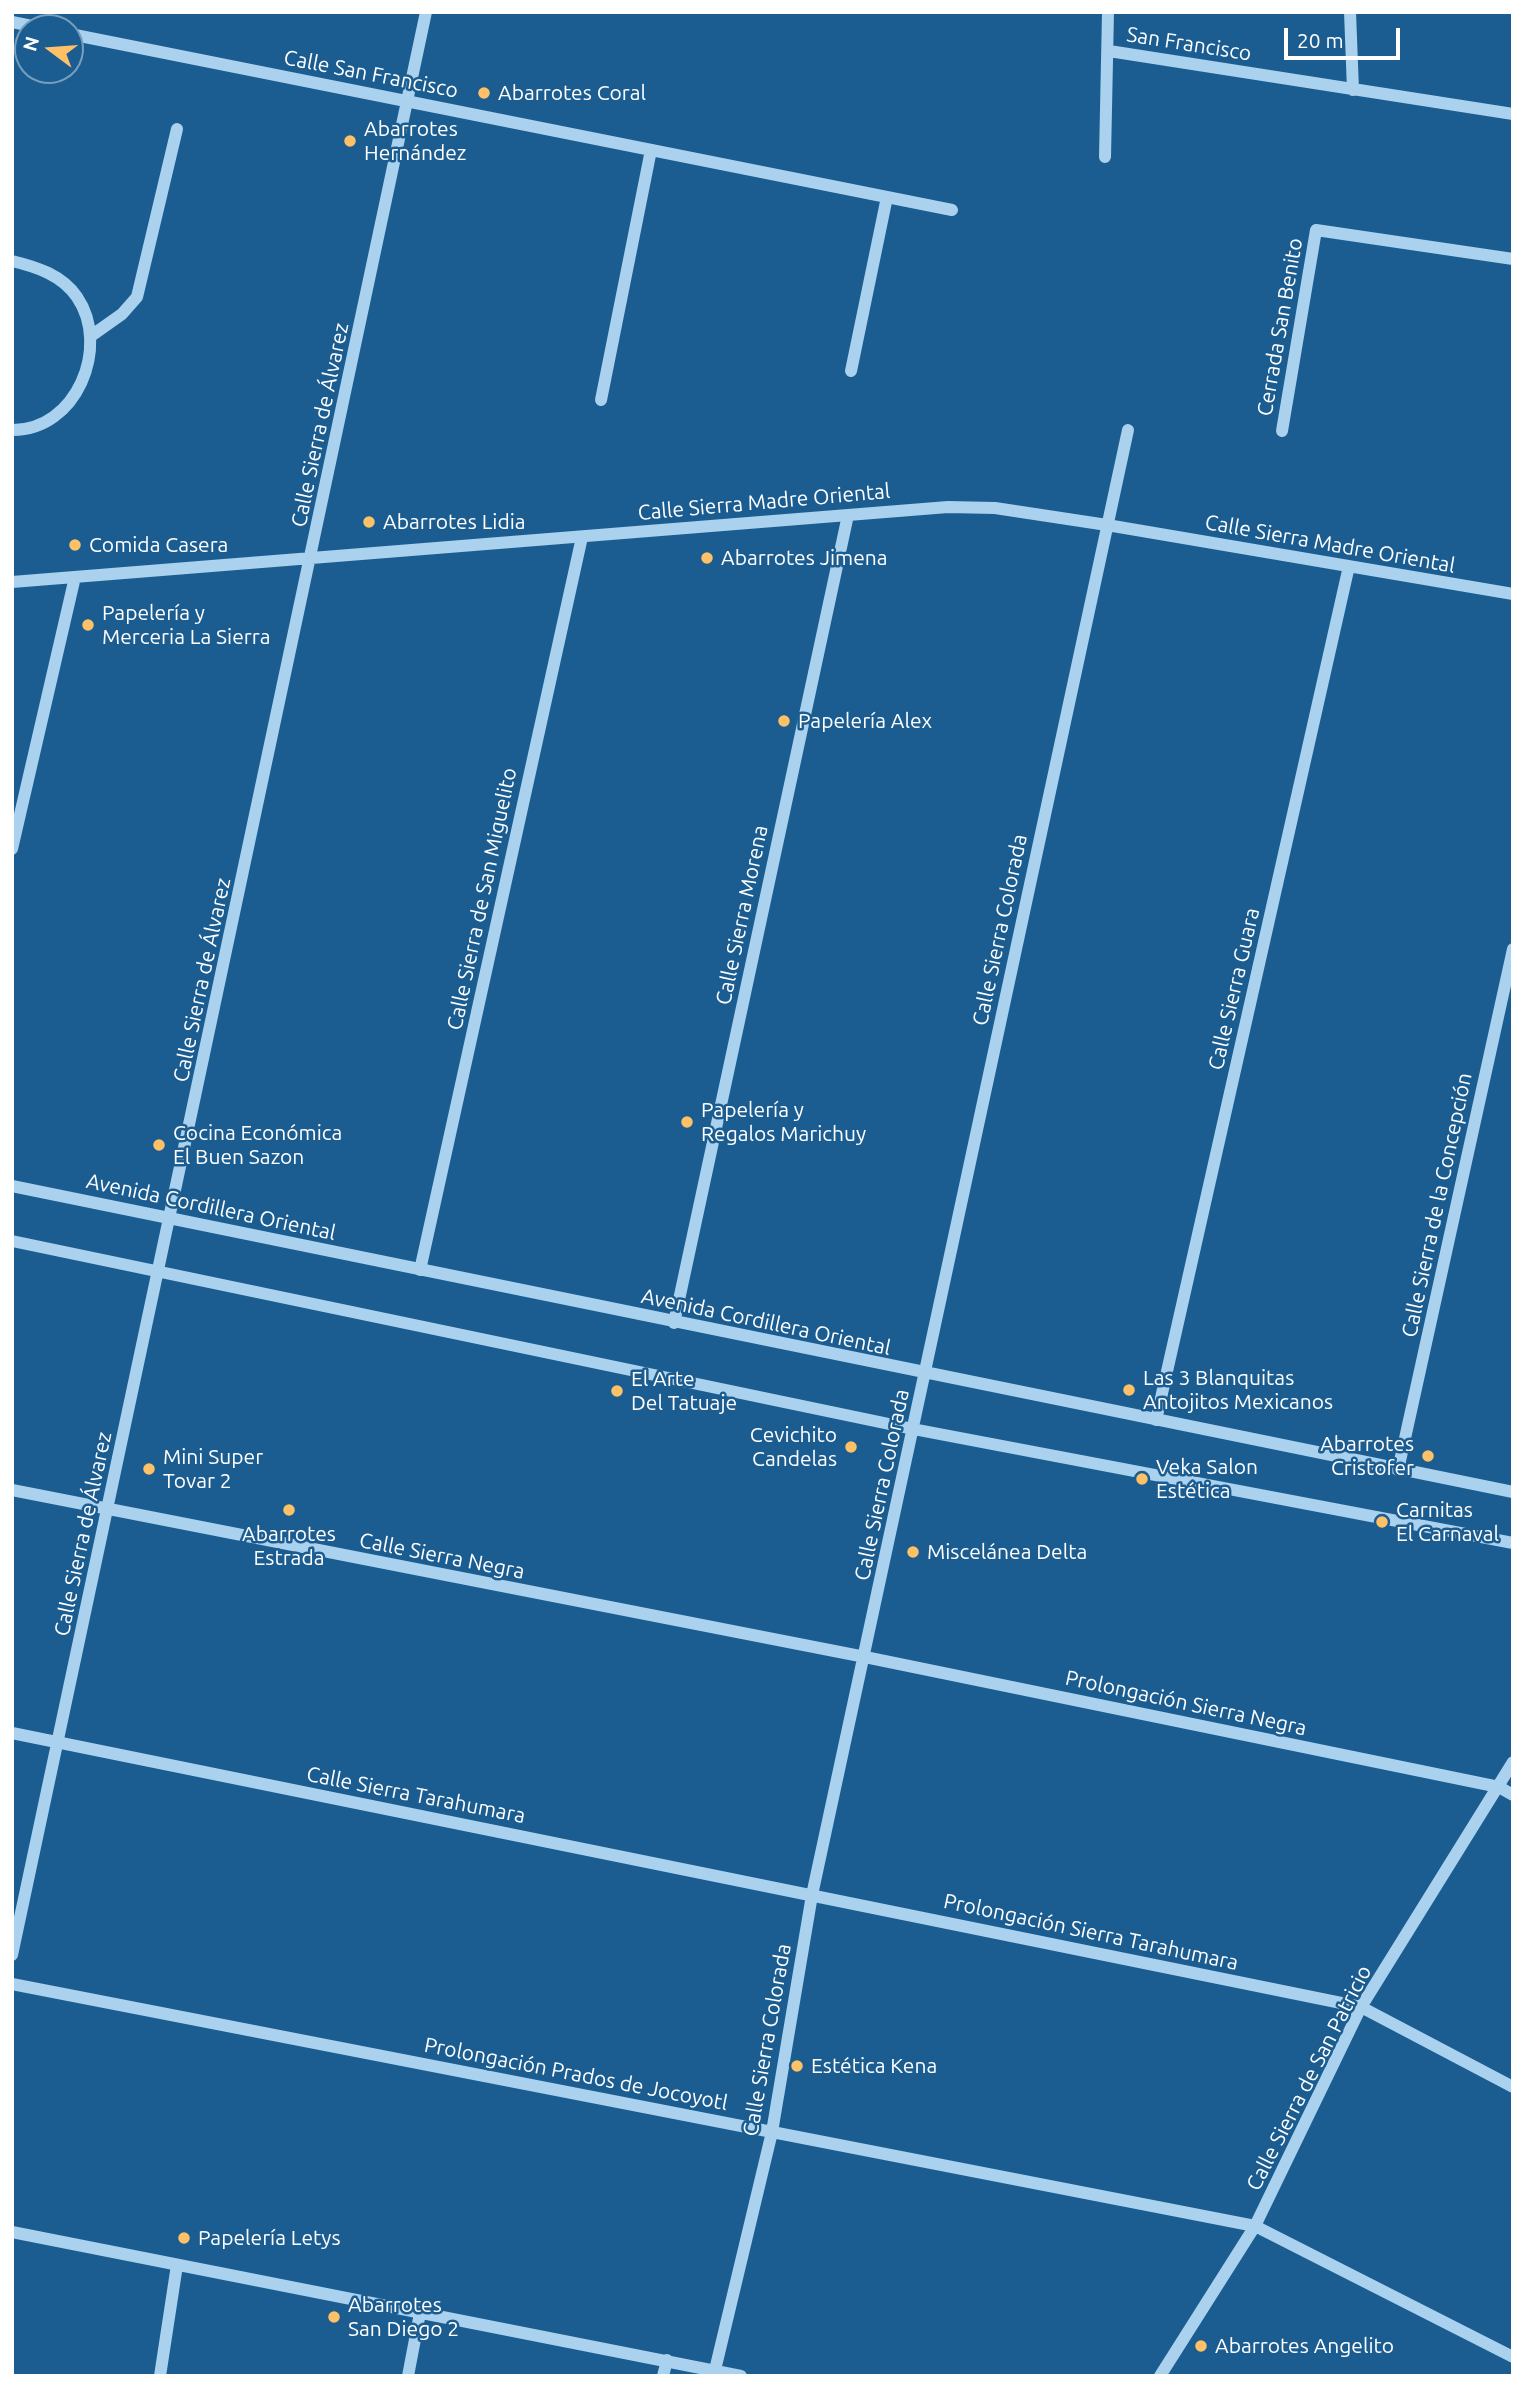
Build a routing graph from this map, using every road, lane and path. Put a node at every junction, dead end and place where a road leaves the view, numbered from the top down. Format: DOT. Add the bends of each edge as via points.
graph roads {
  1 [pos="426,12"];
  2 [pos="1108,12"];
  3 [pos="1350,12"];
  4 [pos="84,37"];
  5 [pos="1109,51"];
  6 [pos="1353,90"];
  7 [pos="408,101"];
  8 [pos="1513,114"];
  9 [pos="177,130"];
  10 [pos="651,150"];
  11 [pos="1105,157"];
  12 [pos="887,197"];
  13 [pos="952,210"];
  14 [pos="1513,259"];
  15 [pos="12,261"];
  16 [pos="92,336"];
  17 [pos="851,370"];
  18 [pos="601,400"];
  19 [pos="12,430"];
  20 [pos="1128,430"];
  21 [pos="1282,431"];
  22 [pos="848,515"];
  23 [pos="1107,525"];
  24 [pos="582,537"];
  25 [pos="311,559"];
  26 [pos="1349,566"];
  27 [pos="75,577"];
  28 [pos="12,582"];
  29 [pos="1513,594"];
  30 [pos="12,849"];
  31 [pos="1513,949"];
  32 [pos="12,1186"];
  33 [pos="170,1219"];
  34 [pos="12,1241"];
  35 [pos="420,1270"];
  36 [pos="158,1273"];
  37 [pos="674,1323"];
  38 [pos="925,1374"];
  39 [pos="1156,1420"];
  40 [pos="913,1429"];
  41 [pos="1398,1469"];
  42 [pos="12,1490"];
  43 [pos="1513,1492"];
  44 [pos="108,1510"];
  45 [pos="1513,1544"];
  46 [pos="865,1657"];
  47 [pos="12,1733"];
  48 [pos="58,1742"];
  49 [pos="1513,1762"];
  50 [pos="1499,1787"];
  51 [pos="1513,1795"];
  52 [pos="812,1895"];
  53 [pos="12,1955"];
  54 [pos="12,1984"];
  55 [pos="1361,2007"];
  56 [pos="1513,2087"];
  57 [pos="772,2132"];
  58 [pos="1255,2226"];
  59 [pos="12,2232"];
  60 [pos="177,2265"];
  61 [pos="420,2313"];
  62 [pos="1513,2357"];
  63 [pos="667,2360"];
  64 [pos="715,2370"];
  65 [pos="160,2376"];
  66 [pos="408,2376"];
  67 [pos="663,2376"];
  68 [pos="741,2376"];
  69 [pos="1160,2376"];
  1 -- 7 [label="street, Calle Sierra de Álvarez"];
  2 -- 5 [label="street"];
  3 -- 6 [label="street"];
  4 -- 7 [label="street, Calle San Francisco"];
  5 -- 6 [label="street, San Francisco"];
  5 -- 11 [label="street"];
  6 -- 8 [label="street, San Francisco"];
  7 -- 10 [label="street, Calle San Francisco"];
  7 -- 25 [label="street, Calle Sierra de Álvarez"];
  9 -- 16 [label="street" via="137,297"];
  10 -- 12 [label="street, Calle San Francisco"];
  10 -- 18 [label="street"];
  12 -- 13 [label="street, Calle San Francisco"];
  12 -- 17 [label="street"];
  14 -- 21 [label="street, Cerrada San Benito" via="1316,230"];
  15 -- 16 [label="street" via="46,270 77,297"];
  16 -- 19 [label="street" via="86,377 62,411 26,430"];
  20 -- 23 [label="street, Calle Sierra Colorada"];
  22 -- 23 [label="street, Calle Sierra Madre Oriental" via="948,506 995,508"];
  22 -- 24 [label="street, Calle Sierra Madre Oriental"];
  22 -- 37 [label="street, Calle Sierra Morena"];
  23 -- 26 [label="street, Calle Sierra Madre Oriental"];
  23 -- 38 [label="street, Calle Sierra Colorada"];
  24 -- 25 [label="street, Calle Sierra Madre Oriental"];
  24 -- 35 [label="street, Calle Sierra de San Miguelito"];
  25 -- 27 [label="street, Calle Sierra Madre Oriental"];
  25 -- 33 [label="street, Calle Sierra de Álvarez"];
  26 -- 29 [label="street, Calle Sierra Madre Oriental"];
  26 -- 39 [label="street, Calle Sierra Guara"];
  27 -- 28 [label="street, Calle Sierra Madre Oriental"];
  27 -- 30 [label="street"];
  31 -- 41 [label="street, Calle Sierra de la Concepción"];
  32 -- 33 [label="street, Avenida Cordillera Oriental"];
  33 -- 35 [label="street, Avenida Cordillera Oriental"];
  33 -- 36 [label="street, Calle Sierra de Álvarez"];
  34 -- 36 [label="street"];
  35 -- 37 [label="street, Avenida Cordillera Oriental"];
  36 -- 40 [label="street"];
  36 -- 44 [label="street, Calle Sierra de Álvarez"];
  37 -- 38 [label="street, Avenida Cordillera Oriental"];
  38 -- 39 [label="street, Avenida Cordillera Oriental"];
  38 -- 40 [label="street, Calle Sierra Colorada"];
  39 -- 41 [label="street, Avenida Cordillera Oriental"];
  40 -- 45 [label="street"];
  40 -- 46 [label="street, Calle Sierra Colorada"];
  41 -- 43 [label="street, Avenida Cordillera Oriental"];
  42 -- 44 [label="street, Calle Sierra Negra"];
  44 -- 46 [label="street, Calle Sierra Negra"];
  44 -- 48 [label="street, Calle Sierra de Álvarez"];
  46 -- 50 [label="street, Prolongación Sierra Negra"];
  46 -- 52 [label="street, Calle Sierra Colorada"];
  47 -- 48 [label="street, Calle Sierra Tarahumara"];
  48 -- 52 [label="street, Calle Sierra Tarahumara"];
  48 -- 53 [label="street, Calle Sierra de Álvarez"];
  49 -- 50 [label="street, Calle Sierra de San Patricio"];
  50 -- 51 [label="street"];
  50 -- 55 [label="street, Calle Sierra de San Patricio"];
  52 -- 55 [label="street, Prolongación Sierra Tarahumara"];
  52 -- 57 [label="street, Calle Sierra Colorada"];
  54 -- 57 [label="street, Prolongación Prados de Jocoyotl"];
  55 -- 56 [label="street"];
  55 -- 58 [label="street, Calle Sierra de San Patricio"];
  57 -- 58 [label="street, Prolongación Prados de Jocoyotl"];
  57 -- 64 [label="street, Calle Sierra Colorada"];
  58 -- 62 [label="street, Prolongación Prados de Jocoyotl"];
  58 -- 69 [label="street, Calle Sierra de San Patricio"];
  59 -- 60 [label="street"];
  60 -- 61 [label="street"];
  60 -- 65 [label="street"];
  61 -- 63 [label="street"];
  61 -- 66 [label="street"];
  63 -- 64 [label="street"];
  63 -- 67 [label="street"];
  64 -- 68 [label="street"];
}
